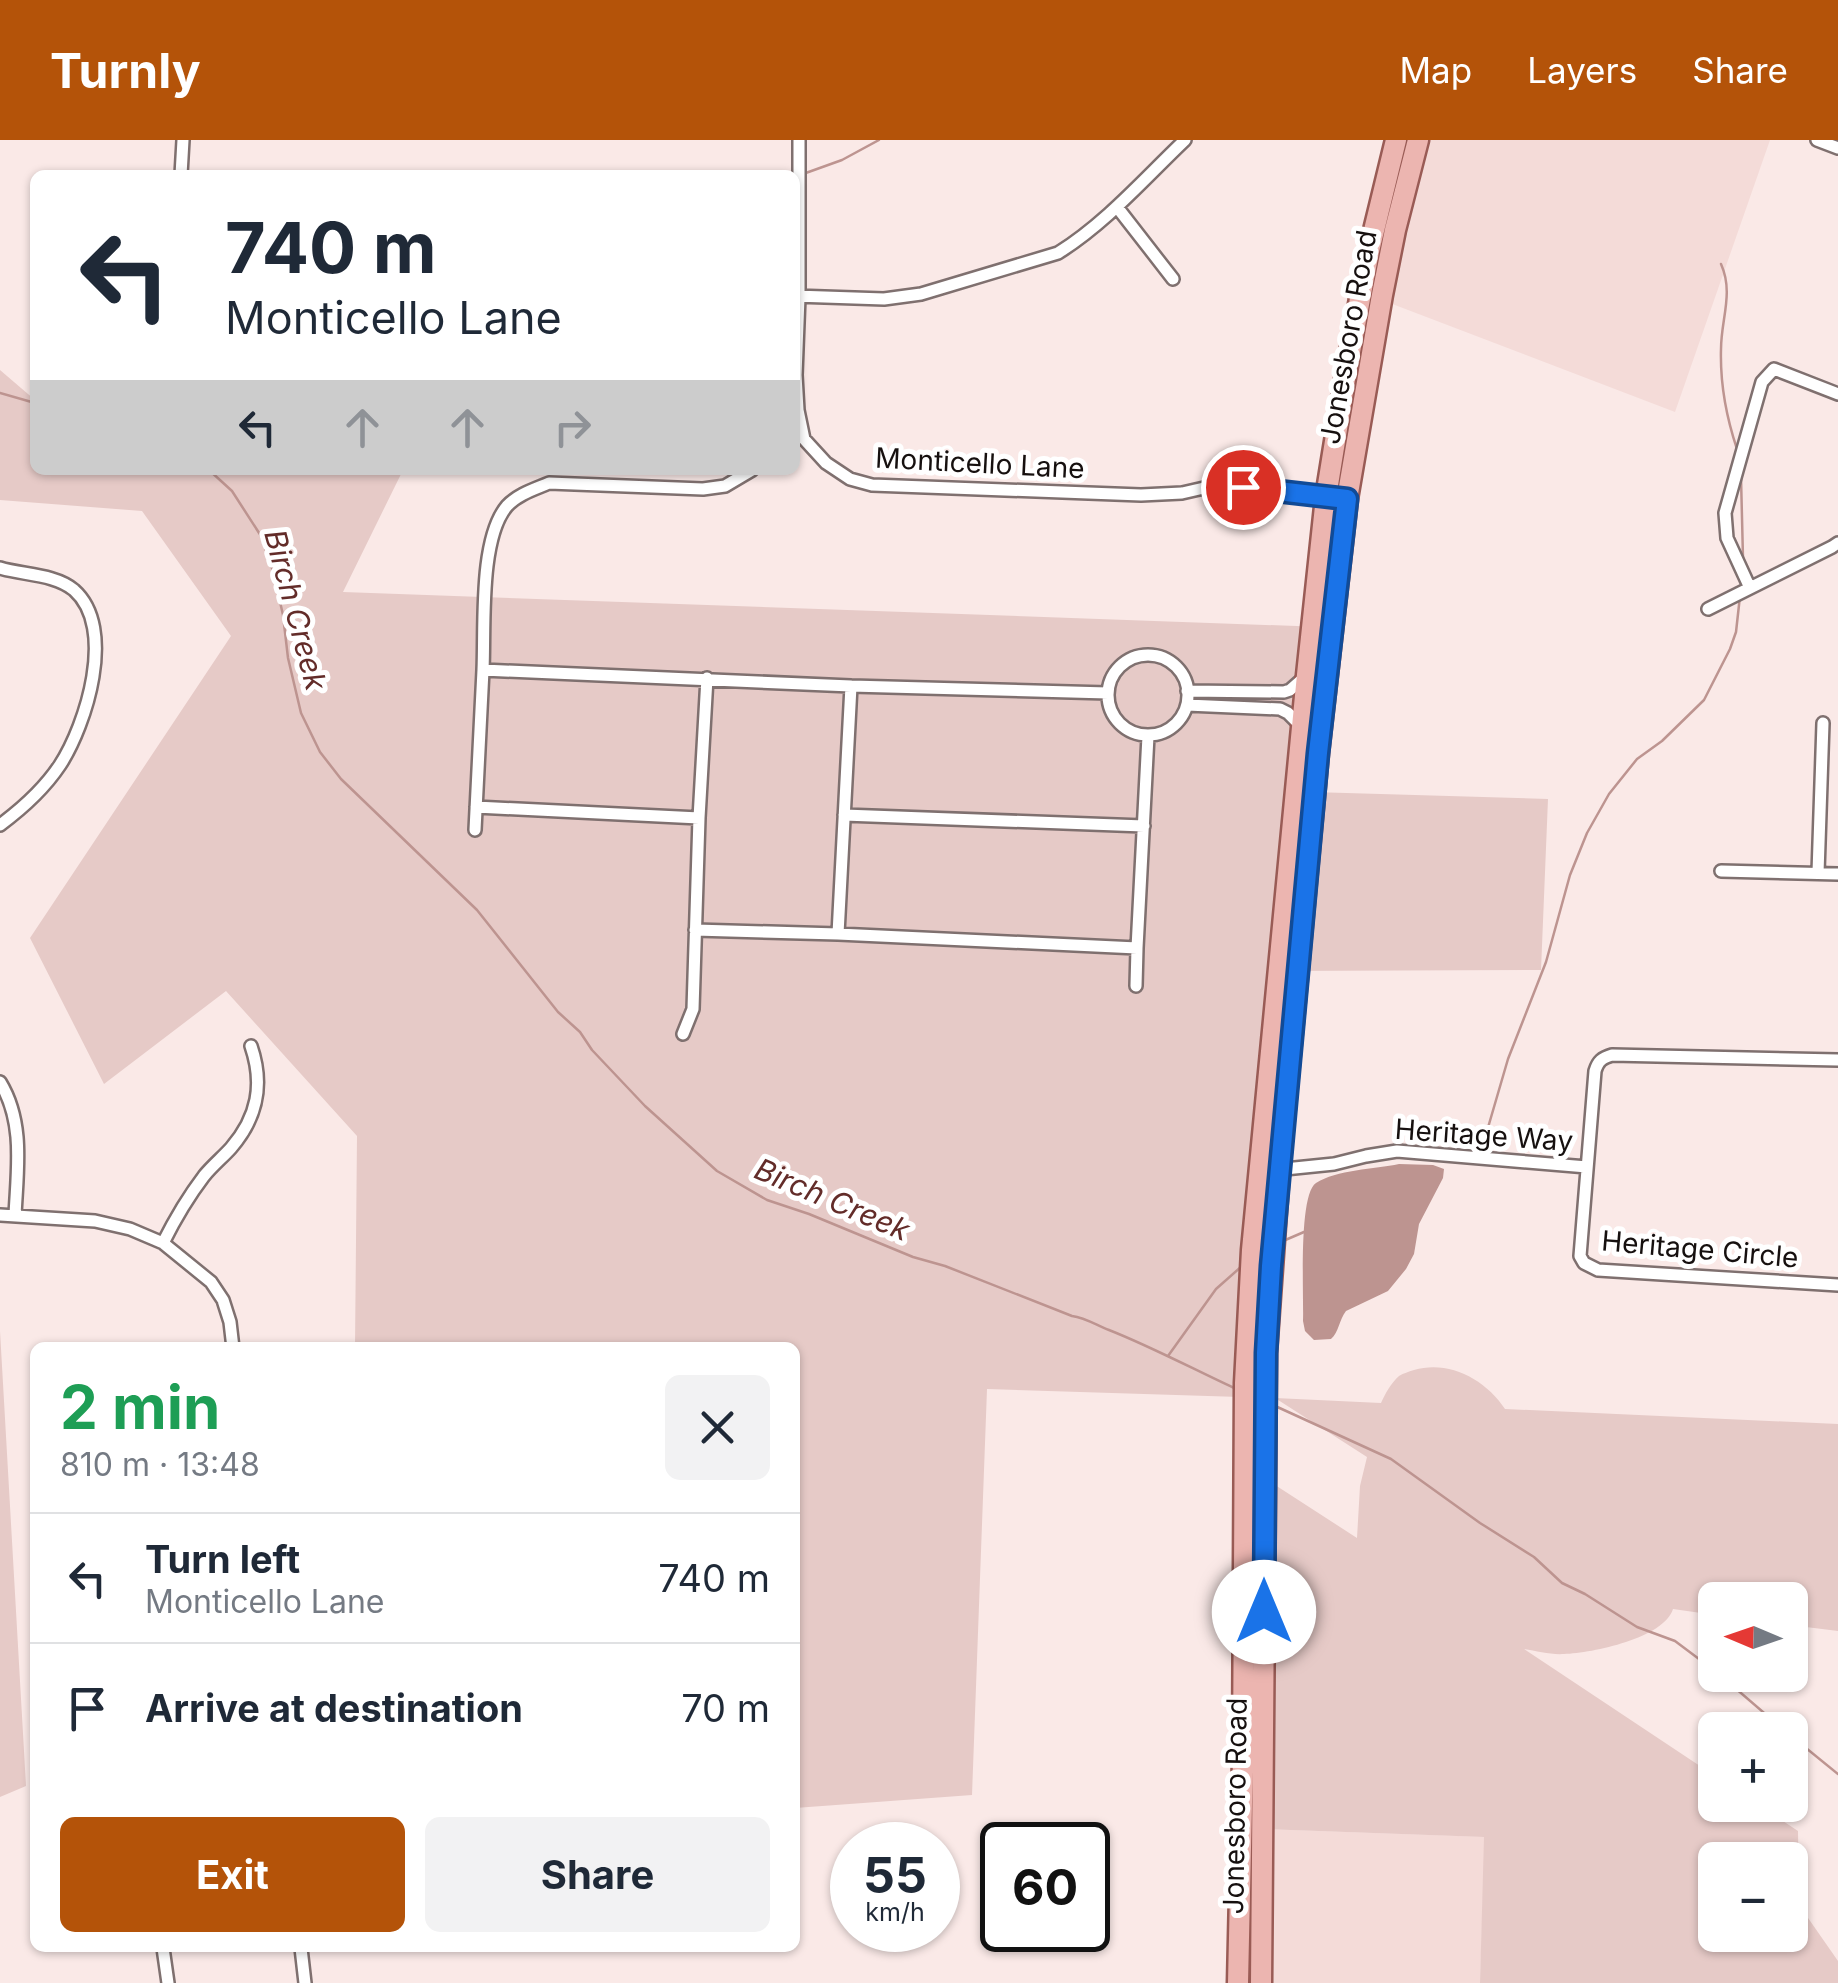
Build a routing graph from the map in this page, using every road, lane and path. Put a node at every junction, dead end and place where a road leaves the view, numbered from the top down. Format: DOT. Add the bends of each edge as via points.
graph roads {
  1 [pos="183,140"];
  2 [pos="799,140"];
  3 [pos="1396,140"];
  4 [pos="1418,140"];
  5 [pos="1817,140"];
  6 [pos="1181,141"];
  7 [pos="1838,148"];
  8 [pos="181,170"];
  9 [pos="799,170"];
  10 [pos="1117,207"];
  11 [pos="1173,279"];
  12 [pos="800,297"];
  13 [pos="1838,394"];
  14 [pos="800,442"];
  15 [pos="744,475"];
  16 [pos="1337,498"];
  17 [pos="1838,542"];
  18 [pos="0,568"];
  19 [pos="1750,588"];
  20 [pos="1708,610"];
  21 [pos="483,670"];
  22 [pos="1307,675"];
  23 [pos="707,678"];
  24 [pos="851,686"];
  25 [pos="1188,690"];
  26 [pos="1108,693"];
  27 [pos="1186,705"];
  28 [pos="1823,723"];
  29 [pos="1302,726"];
  30 [pos="1148,736"];
  31 [pos="476,807"];
  32 [pos="844,814"];
  33 [pos="700,818"];
  34 [pos="0,825"];
  35 [pos="1144,826"];
  36 [pos="475,830"];
  37 [pos="1722,871"];
  38 [pos="1818,873"];
  39 [pos="1838,874"];
  40 [pos="696,930"];
  41 [pos="838,934"];
  42 [pos="1136,948"];
  43 [pos="1136,986"];
  44 [pos="683,1034"];
  45 [pos="251,1046"];
  46 [pos="1838,1060"];
  47 [pos="0,1082"];
  48 [pos="1587,1167"];
  49 [pos="1270,1170"];
  50 [pos="0,1216"];
  51 [pos="14,1216"];
  52 [pos="163,1242"];
  53 [pos="1838,1285"];
  54 [pos="232,1342"];
  55 [pos="164,1952"];
  56 [pos="302,1952"];
  57 [pos="168,1983"];
  58 [pos="306,1983"];
  59 [pos="1238,1983"];
  60 [pos="1260,1983"];
  1 -- 8 [label="street"];
  2 -- 9 [label="street, Monticello Lane"];
  3 -- 16 [label="main road, Jonesboro Road" via="1342,390"];
  4 -- 16 [label="main road, Jonesboro Road"];
  5 -- 7 [label="street"];
  6 -- 10 [label="street"];
  10 -- 11 [label="street"];
  10 -- 12 [label="street" via="1058,253 921,294 884,300"];
  13 -- 19 [label="street" via="1774,368 1762,382 1724,514 1727,538"];
  14 -- 16 [label="street, Monticello Lane" via="850,479 872,485 1141,495 1217,485"];
  15 -- 21 [label="street" via="703,488 549,483 510,503 496,522 488,554"];
  16 -- 22 [label="main road, Jonesboro Road"];
  16 -- 49 [label="main road, Jonesboro Road" via="1318,753"];
  17 -- 19 [label="street"];
  18 -- 34 [label="street" via="74,590 90,614 96,651 92,685 62,762"];
  19 -- 20 [label="street"];
  21 -- 23 [label="street"];
  21 -- 31 [label="street"];
  22 -- 25 [label="street" via="1284,692"];
  22 -- 29 [label="main road, Jonesboro Road"];
  23 -- 24 [label="street"];
  23 -- 33 [label="street"];
  24 -- 26 [label="street"];
  24 -- 32 [label="street"];
  25 -- 26 [label="street" via="1176,667 1140,656 1118,669"];
  25 -- 27 [label="street"];
  26 -- 30 [label="street" via="1124,728"];
  27 -- 29 [label="street" via="1280,709"];
  27 -- 30 [label="street" via="1176,723"];
  28 -- 38 [label="street"];
  29 -- 49 [label="main road, Jonesboro Road"];
  30 -- 35 [label="street"];
  31 -- 33 [label="street"];
  31 -- 36 [label="street"];
  32 -- 35 [label="street"];
  32 -- 41 [label="street"];
  33 -- 40 [label="street"];
  35 -- 42 [label="street"];
  37 -- 38 [label="street"];
  38 -- 39 [label="street"];
  40 -- 41 [label="street"];
  40 -- 44 [label="street" via="693,1008"];
  41 -- 42 [label="street"];
  42 -- 43 [label="street"];
  45 -- 52 [label="street" via="257,1063 254,1115 207,1172"];
  46 -- 48 [label="street, Heritage Circle" via="1604,1058 1595,1072"];
  47 -- 51 [label="street" via="18,1127"];
  48 -- 49 [label="street, Heritage Way" via="1397,1151"];
  48 -- 53 [label="street, Heritage Circle" via="1580,1256 1591,1268"];
  49 -- 59 [label="main road, Jonesboro Road" via="1246,1350"];
  49 -- 60 [label="main road, Jonesboro Road"];
  50 -- 51 [label="street"];
  51 -- 52 [label="street" via="95,1221"];
  52 -- 54 [label="street" via="211,1282 223,1300"];
  55 -- 57 [label="street"];
  56 -- 58 [label="street"];
}
